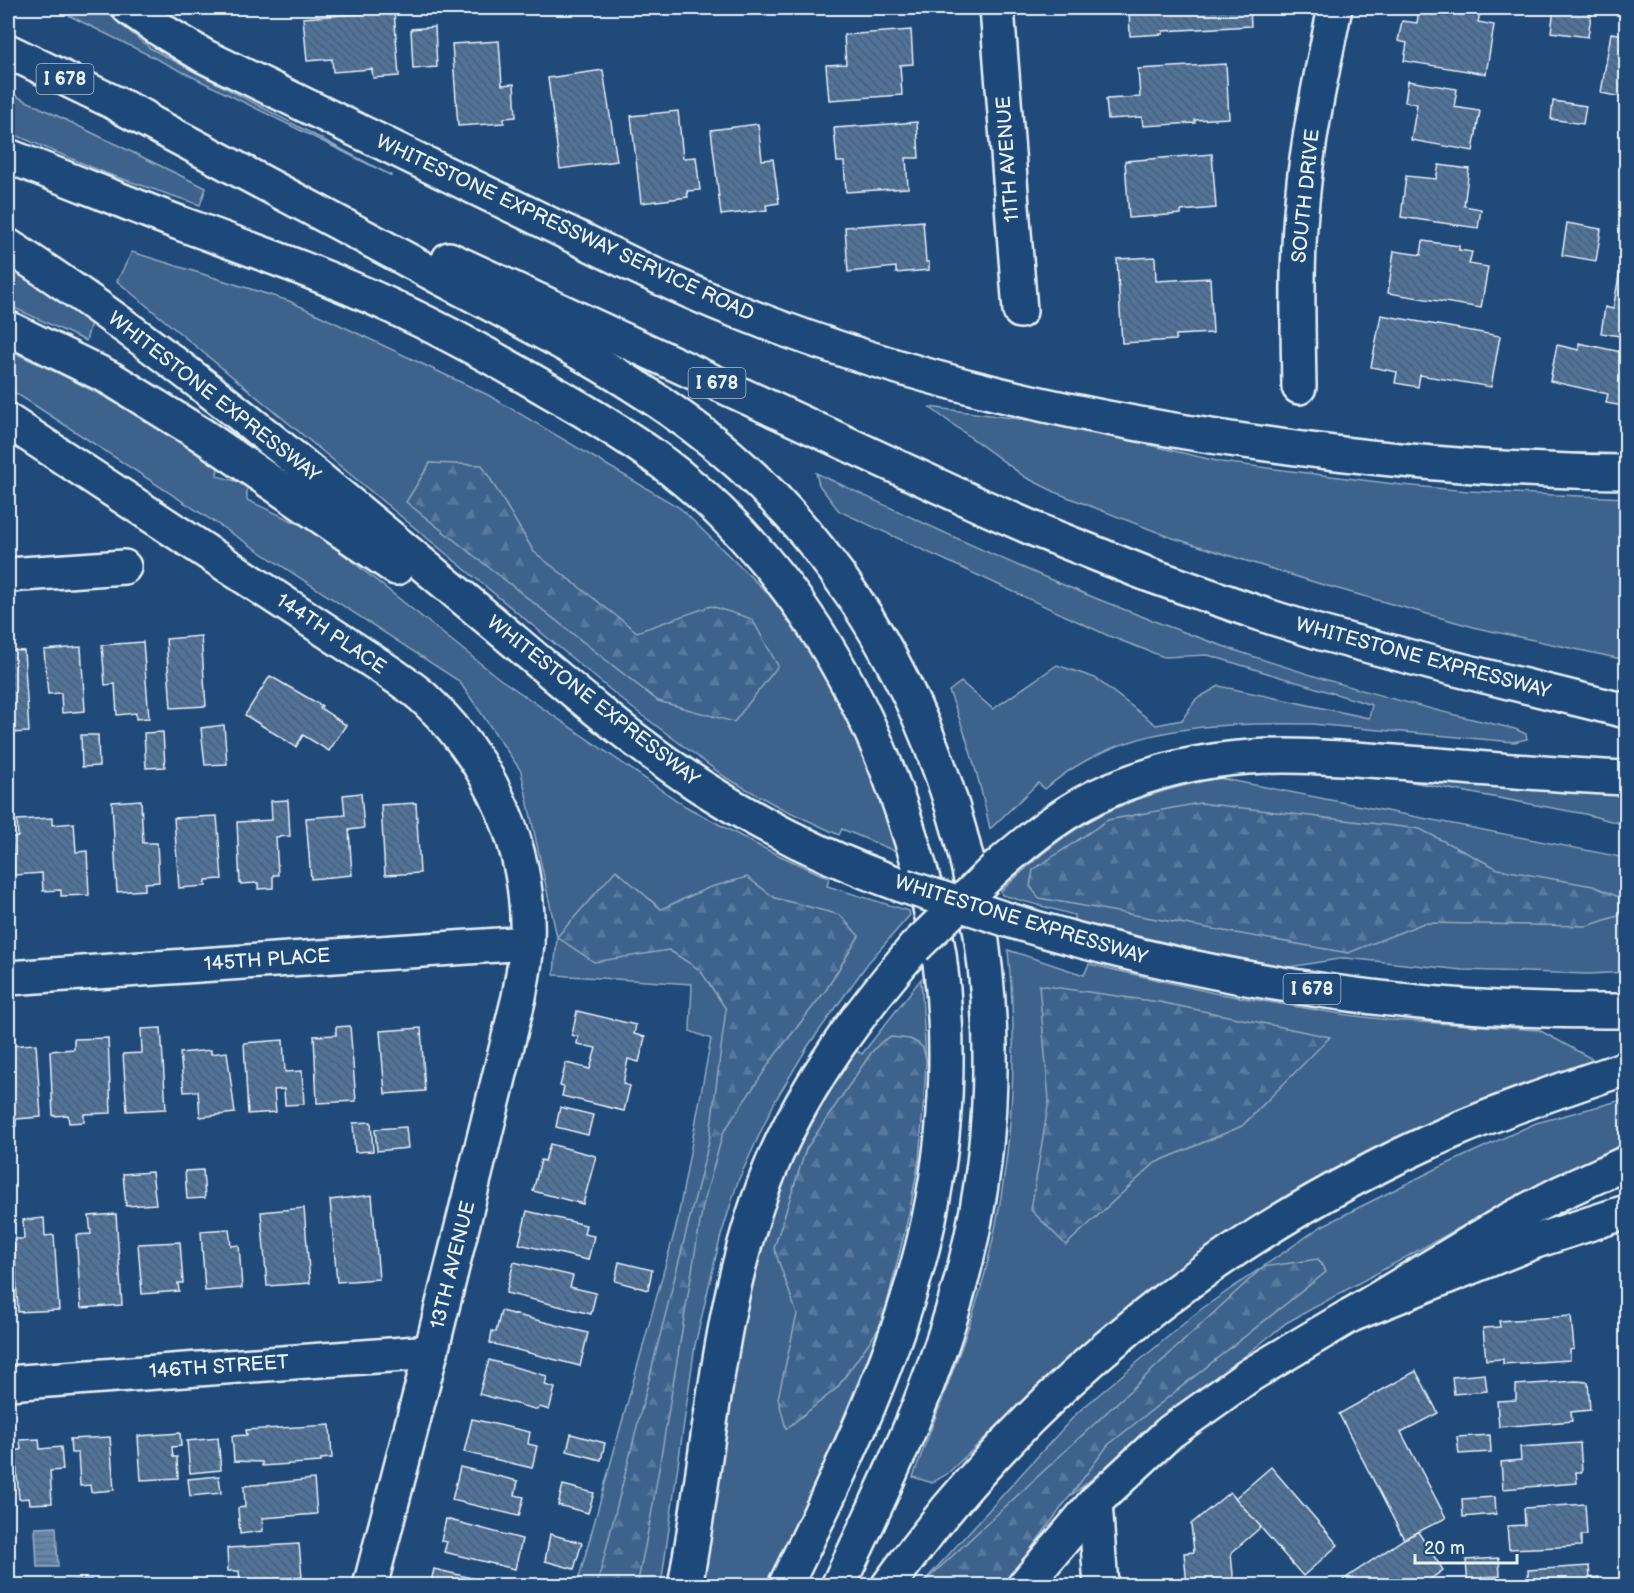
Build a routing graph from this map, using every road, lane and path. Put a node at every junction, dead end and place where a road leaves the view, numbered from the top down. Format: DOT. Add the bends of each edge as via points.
graph roads {
  1 [pos="129,8"];
  2 [pos="997,8"];
  3 [pos="1335,8"];
  4 [pos="8,51"];
  5 [pos="123,108"];
  6 [pos="8,156"];
  7 [pos="8,246"];
  8 [pos="1020,311"];
  9 [pos="8,328"];
  10 [pos="1299,387"];
  11 [pos="8,421"];
  12 [pos="1626,472"];
  13 [pos="123,567"];
  14 [pos="8,575"];
  15 [pos="600,711"];
  16 [pos="1626,711"];
  17 [pos="1626,778"];
  18 [pos="527,943"];
  19 [pos="8,978"];
  20 [pos="1626,1011"];
  21 [pos="1626,1068"];
  22 [pos="1626,1163"];
  23 [pos="1626,1212"];
  24 [pos="1350,1315"];
  25 [pos="431,1352"];
  26 [pos="8,1383"];
  27 [pos="1095,1502"];
  28 [pos="370,1586"];
  29 [pos="685,1586"];
  30 [pos="785,1586"];
  31 [pos="838,1586"];
  32 [pos="888,1586"];
  33 [pos="1024,1586"];
  34 [pos="1101,1586"];
  1 -- 12 [label="main road, WHITESTONE EXPRESSWAY SERVICE ROAD" via="204,56 633,264 733,310 858,356 1055,409 1221,438 1461,466"];
  2 -- 8 [label="main road, 11TH AVENUE"];
  3 -- 10 [label="main road, SOUTH DRIVE" via="1302,198"];
  4 -- 5 [label="main road, WHITESTONE EXPRESSWAY / I 678"];
  5 -- 16 [label="main road, WHITESTONE EXPRESSWAY / I 678" via="968,500 1092,553 1321,633"];
  5 -- 31 [label="main road" via="573,349 699,431 763,488 818,549 874,630 907,691 936,757 951,804 978,914 991,1054 987,1141 967,1259 944,1338 908,1431"];
  6 -- 30 [label="main road" via="378,300 503,363 606,424 678,474 741,533 796,598 843,673 891,776 932,913 944,1001 945,1099 933,1201 913,1281 856,1432"];
  7 -- 15 [label="main road, WHITESTONE EXPRESSWAY / I 678" via="106,311 190,375"];
  9 -- 15 [label="main road" via="110,378 202,435"];
  11 -- 18 [label="main road, 144TH PLACE" via="425,698 459,735 486,773 504,810 519,859"];
  13 -- 14 [label="main road"];
  15 -- 20 [label="main road, WHITESTONE EXPRESSWAY / I 678, bridge" via="672,767 750,816 831,857 1005,919 1157,961 1291,986 1434,1004"];
  17 -- 29 [label="main road, bridge" via="1308,755 1212,760 1146,776 1089,800 1051,823 995,869 915,947 865,1009 822,1071 777,1153 745,1242 724,1331"];
  18 -- 19 [label="main road, 145TH PLACE"];
  18 -- 25 [label="main road, 13TH AVENUE" via="519,997"];
  21 -- 32 [label="main road" via="1491,1116 1390,1161 1271,1227 1184,1284 1095,1356 1011,1436 941,1516"];
  22 -- 24 [label="main road" via="1505,1222"];
  23 -- 24 [label="main road" via="1536,1241"];
  24 -- 27 [label="main road" via="1250,1376 1170,1432"];
  25 -- 26 [label="main road, 146TH STREET"];
  25 -- 28 [label="main road, 13TH AVENUE"];
  27 -- 33 [label="main road"];
  27 -- 34 [label="main road"];
}
